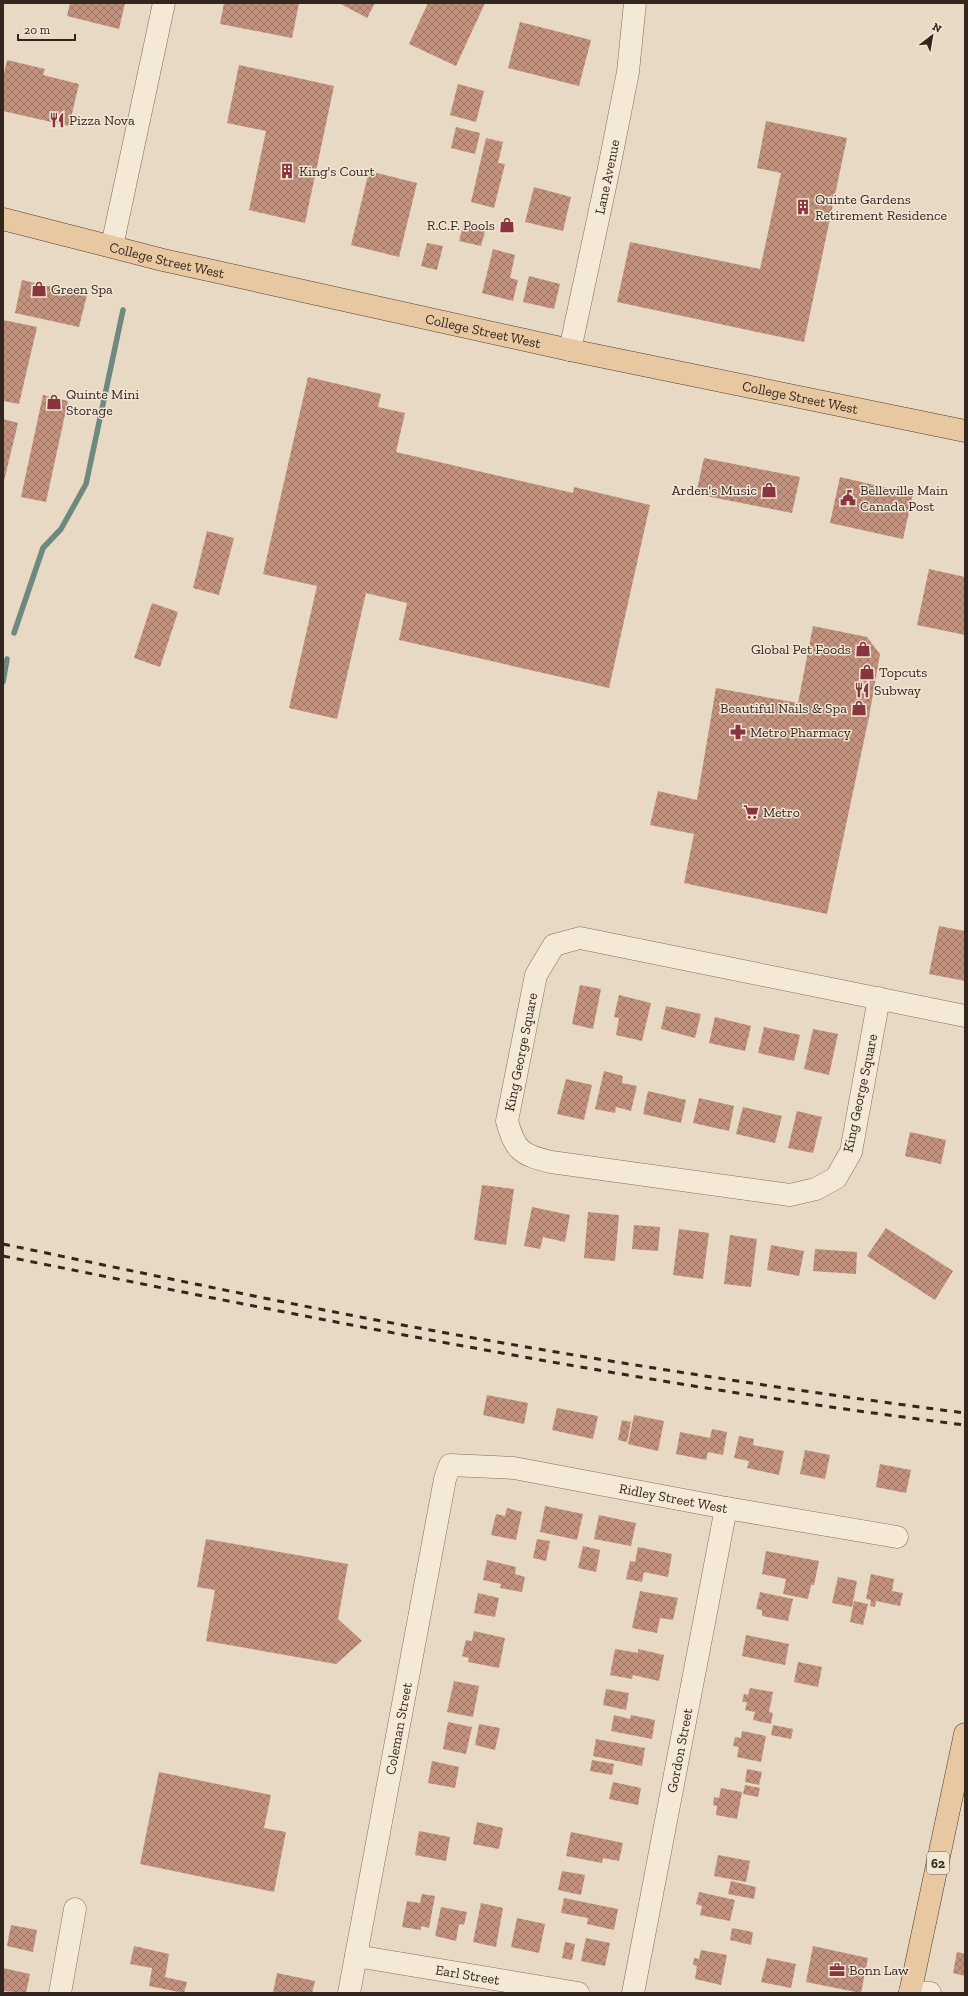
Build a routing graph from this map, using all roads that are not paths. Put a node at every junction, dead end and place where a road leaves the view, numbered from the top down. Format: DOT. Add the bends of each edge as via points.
graph roads {
  1 [pos="164,3"];
  2 [pos="635,3"];
  3 [pos="3,219"];
  4 [pos="112,246"];
  5 [pos="570,350"];
  6 [pos="965,431"];
  7 [pos="879,998"];
  8 [pos="965,1016"];
  9 [pos="450,1465"];
  10 [pos="726,1508"];
  11 [pos="897,1537"];
  12 [pos="965,1734"];
  13 [pos="75,1909"];
  14 [pos="356,1956"];
  15 [pos="60,1993"];
  16 [pos="350,1993"];
  17 [pos="578,1993"];
  18 [pos="633,1993"];
  19 [pos="917,1993"];
  1 -- 4 [label="street"];
  2 -- 5 [label="street, Lane Avenue" via="628,72"];
  3 -- 4 [label="main road, College Street West"];
  4 -- 5 [label="main road, College Street West" via="163,260"];
  5 -- 6 [label="main road, College Street West"];
  7 -- 7 [label="street, King George Square" via="851,1152 836,1178 816,1189 790,1195 551,1162 528,1156 512,1139 508,1121 536,975 554,945 580,938"];
  7 -- 8 [label="street, King George Square"];
  9 -- 10 [label="street, Ridley Street West" via="514,1468"];
  9 -- 14 [label="street, Coleman Street" via="426,1577"];
  10 -- 11 [label="street, Ridley Street West"];
  10 -- 18 [label="street, Gordon Street"];
  12 -- 19 [label="main road, 62"];
  13 -- 15 [label="street"];
  14 -- 16 [label="street, Coleman Street"];
  14 -- 17 [label="street, Earl Street"];
}
